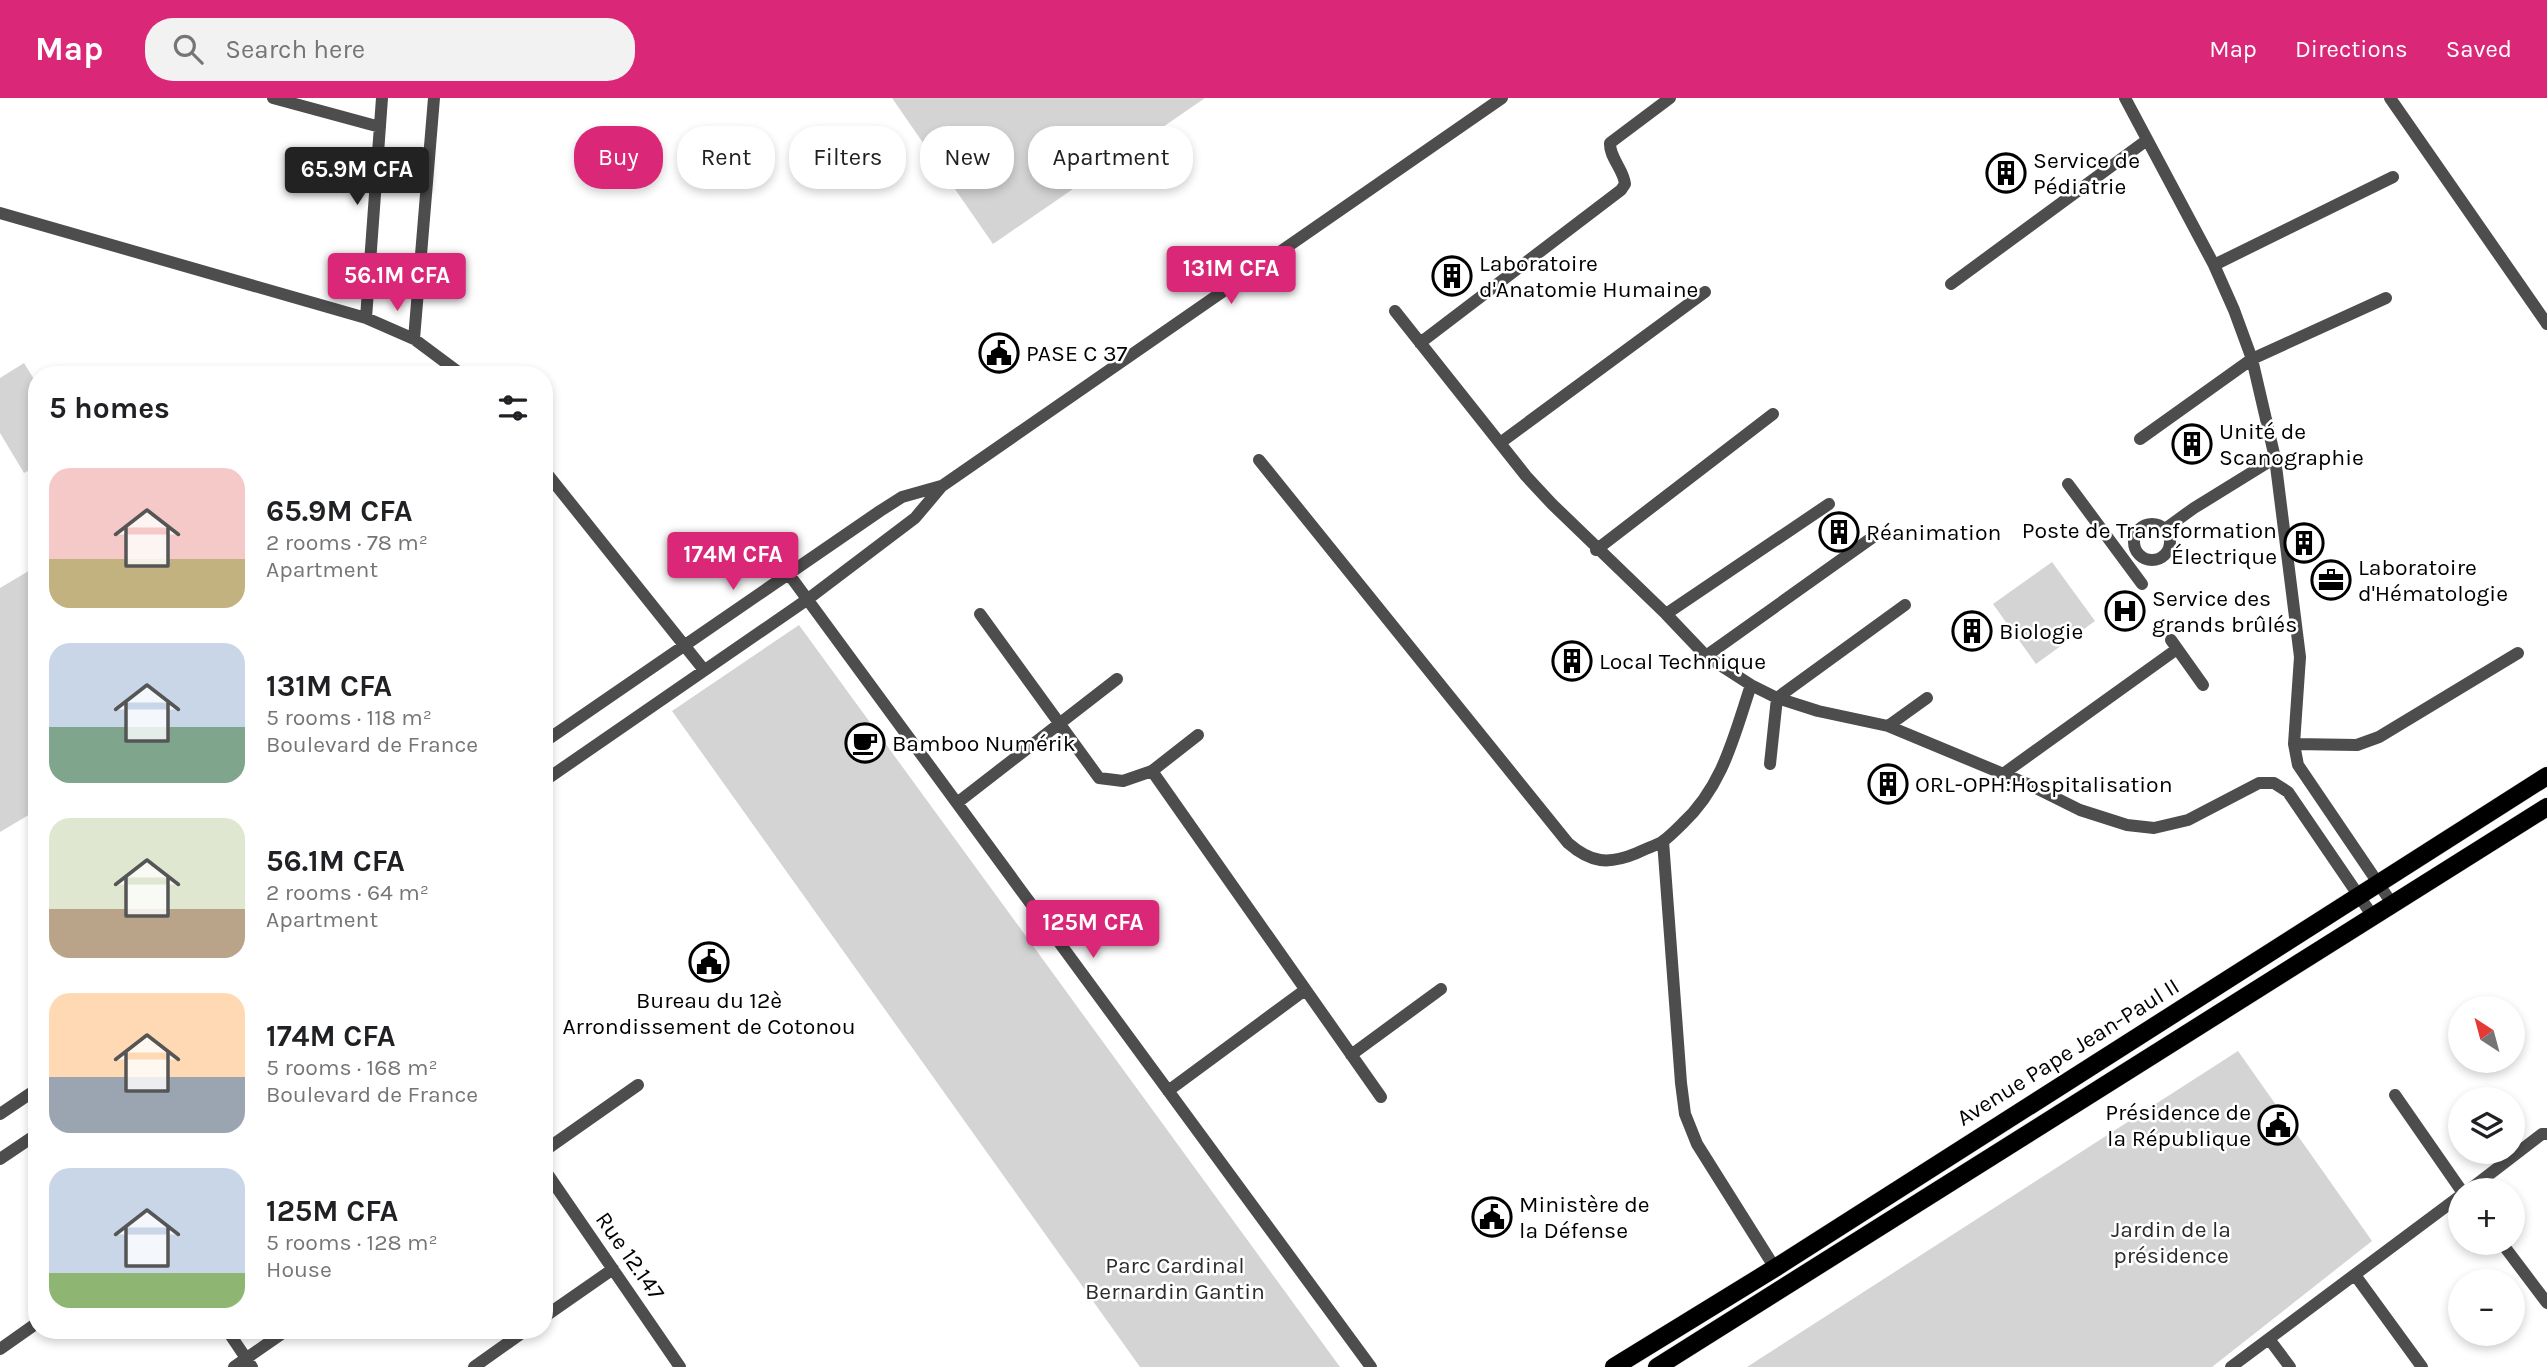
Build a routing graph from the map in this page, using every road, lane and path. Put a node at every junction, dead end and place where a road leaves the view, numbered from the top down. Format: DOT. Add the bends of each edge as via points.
graph roads {
  1 [pos="272,98"];
  2 [pos="382,98"];
  3 [pos="435,98"];
  4 [pos="1502,98"];
  5 [pos="1670,98"];
  6 [pos="2125,98"];
  7 [pos="2390,98"];
  8 [pos="380,127"];
  9 [pos="2147,139"];
  10 [pos="2393,177"];
  11 [pos="0,213"];
  12 [pos="2214,265"];
  13 [pos="1951,284"];
  14 [pos="1706,292"];
  15 [pos="2386,298"];
  16 [pos="1395,311"];
  17 [pos="366,318"];
  18 [pos="2547,324"];
  19 [pos="414,339"];
  20 [pos="1420,343"];
  21 [pos="2252,359"];
  22 [pos="450,366"];
  23 [pos="1773,414"];
  24 [pos="2140,439"];
  25 [pos="1500,443"];
  26 [pos="2275,458"];
  27 [pos="1259,460"];
  28 [pos="553,481"];
  29 [pos="2068,484"];
  30 [pos="942,486"];
  31 [pos="1829,504"];
  32 [pos="2165,529"];
  33 [pos="1873,537"];
  34 [pos="1597,550"];
  35 [pos="2137,550"];
  36 [pos="2123,559"];
  37 [pos="788,573"];
  38 [pos="2142,584"];
  39 [pos="808,599"];
  40 [pos="1905,605"];
  41 [pos="981,614"];
  42 [pos="1666,614"];
  43 [pos="686,647"];
  44 [pos="2518,653"];
  45 [pos="1706,656"];
  46 [pos="704,670"];
  47 [pos="1117,679"];
  48 [pos="1751,685"];
  49 [pos="2203,685"];
  50 [pos="1777,698"];
  51 [pos="1927,698"];
  52 [pos="1059,723"];
  53 [pos="1888,726"];
  54 [pos="1198,735"];
  55 [pos="553,736"];
  56 [pos="2294,744"];
  57 [pos="1770,764"];
  58 [pos="1152,771"];
  59 [pos="2003,774"];
  60 [pos="553,775"];
  61 [pos="2547,776"];
  62 [pos="957,803"];
  63 [pos="2547,807"];
  64 [pos="1663,841"];
  65 [pos="2380,884"];
  66 [pos="2360,897"];
  67 [pos="2393,905"];
  68 [pos="2374,918"];
  69 [pos="1441,989"];
  70 [pos="1305,990"];
  71 [pos="1351,1055"];
  72 [pos="638,1085"];
  73 [pos="1168,1091"];
  74 [pos="28,1095"];
  75 [pos="2395,1096"];
  76 [pos="1381,1097"];
  77 [pos="0,1114"];
  78 [pos="2547,1134"];
  79 [pos="28,1140"];
  80 [pos="553,1144"];
  81 [pos="0,1159"];
  82 [pos="2453,1178"];
  83 [pos="2485,1178"];
  84 [pos="553,1182"];
  85 [pos="2448,1205"];
  86 [pos="2511,1255"];
  87 [pos="1775,1268"];
  88 [pos="612,1269"];
  89 [pos="2355,1275"];
  90 [pos="2547,1303"];
  91 [pos="553,1311"];
  92 [pos="28,1329"];
  93 [pos="232,1339"];
  94 [pos="277,1339"];
  95 [pos="513,1339"];
  96 [pos="2269,1339"];
  97 [pos="0,1349"];
  98 [pos="249,1363"];
  99 [pos="234,1367"];
  100 [pos="474,1367"];
  101 [pos="680,1367"];
  102 [pos="1371,1367"];
  103 [pos="1614,1367"];
  104 [pos="1657,1367"];
  105 [pos="2231,1367"];
  106 [pos="2290,1367"];
  107 [pos="2422,1367"];
  1 -- 8 [label="street"];
  2 -- 8 [label="street"];
  3 -- 19 [label="street"];
  4 -- 30 [label="street"];
  5 -- 20 [label="street" via="1611,144 1624,175 1622,190"];
  6 -- 9 [label="street"];
  7 -- 18 [label="street"];
  8 -- 17 [label="street"];
  9 -- 12 [label="street"];
  9 -- 13 [label="street"];
  10 -- 12 [label="street"];
  11 -- 17 [label="street"];
  12 -- 21 [label="street"];
  14 -- 25 [label="street"];
  15 -- 21 [label="street"];
  16 -- 20 [label="street"];
  17 -- 19 [label="street"];
  19 -- 22 [label="street"];
  20 -- 25 [label="street"];
  21 -- 24 [label="street"];
  21 -- 26 [label="street"];
  23 -- 34 [label="street"];
  25 -- 34 [label="street"];
  26 -- 32 [label="street"];
  26 -- 56 [label="street" via="2300,657"];
  27 -- 64 [label="street" via="1568,843 1583,856 1605,861"];
  28 -- 43 [label="street"];
  29 -- 36 [label="street"];
  30 -- 37 [label="street" via="902,497"];
  30 -- 39 [label="street" via="915,518"];
  31 -- 42 [label="street"];
  32 -- 35 [label="street" via="2155,524 2144,526 2136,534"];
  32 -- 35 [label="street" via="2170,539 2160,558 2149,560"];
  33 -- 45 [label="street"];
  34 -- 42 [label="street"];
  35 -- 36 [label="street"];
  36 -- 38 [label="street"];
  37 -- 39 [label="street"];
  37 -- 43 [label="street"];
  39 -- 46 [label="street"];
  39 -- 62 [label="street"];
  40 -- 50 [label="street"];
  41 -- 52 [label="street"];
  42 -- 45 [label="street"];
  43 -- 46 [label="street"];
  43 -- 55 [label="street"];
  44 -- 56 [label="street" via="2403,724 2357,746"];
  45 -- 48 [label="street"];
  46 -- 60 [label="street"];
  47 -- 52 [label="street"];
  48 -- 50 [label="street"];
  48 -- 64 [label="street" via="1726,764 1688,818"];
  49 -- 59 [label="street" via="2174,645"];
  50 -- 53 [label="street"];
  50 -- 57 [label="street"];
  51 -- 53 [label="street"];
  52 -- 58 [label="street" via="1099,778 1123,781"];
  52 -- 62 [label="street"];
  53 -- 59 [label="street"];
  54 -- 58 [label="street"];
  56 -- 65 [label="street" via="2298,765"];
  58 -- 70 [label="street"];
  59 -- 66 [label="street" via="2080,810 2154,828 2188,820 2259,783 2274,783 2288,792"];
  61 -- 65 [label="main road, Avenue Pape Jean-Paul II"];
  62 -- 73 [label="street"];
  63 -- 67 [label="main road"];
  64 -- 87 [label="street" via="1685,1114 1697,1144"];
  65 -- 66 [label="main road, Avenue Pape Jean-Paul II"];
  65 -- 67 [label="street"];
  66 -- 68 [label="street"];
  66 -- 87 [label="main road, Avenue Pape Jean-Paul II"];
  67 -- 68 [label="main road"];
  68 -- 104 [label="main road"];
  69 -- 71 [label="street"];
  70 -- 71 [label="street"];
  70 -- 73 [label="street"];
  71 -- 76 [label="street"];
  72 -- 80 [label="street"];
  73 -- 102 [label="street"];
  74 -- 77 [label="street"];
  75 -- 82 [label="street"];
  78 -- 83 [label="street"];
  79 -- 81 [label="street"];
  84 -- 88 [label="street, Rue 12.147"];
  85 -- 89 [label="street"];
  86 -- 90 [label="street"];
  87 -- 103 [label="main road, Avenue Pape Jean-Paul II"];
  88 -- 91 [label="street"];
  88 -- 101 [label="street, Rue 12.147"];
  89 -- 96 [label="street"];
  89 -- 107 [label="street"];
  92 -- 97 [label="street"];
  93 -- 98 [label="street"];
  94 -- 98 [label="street"];
  95 -- 100 [label="street"];
  96 -- 105 [label="street"];
  96 -- 106 [label="street"];
  98 -- 99 [label="street"];
}
